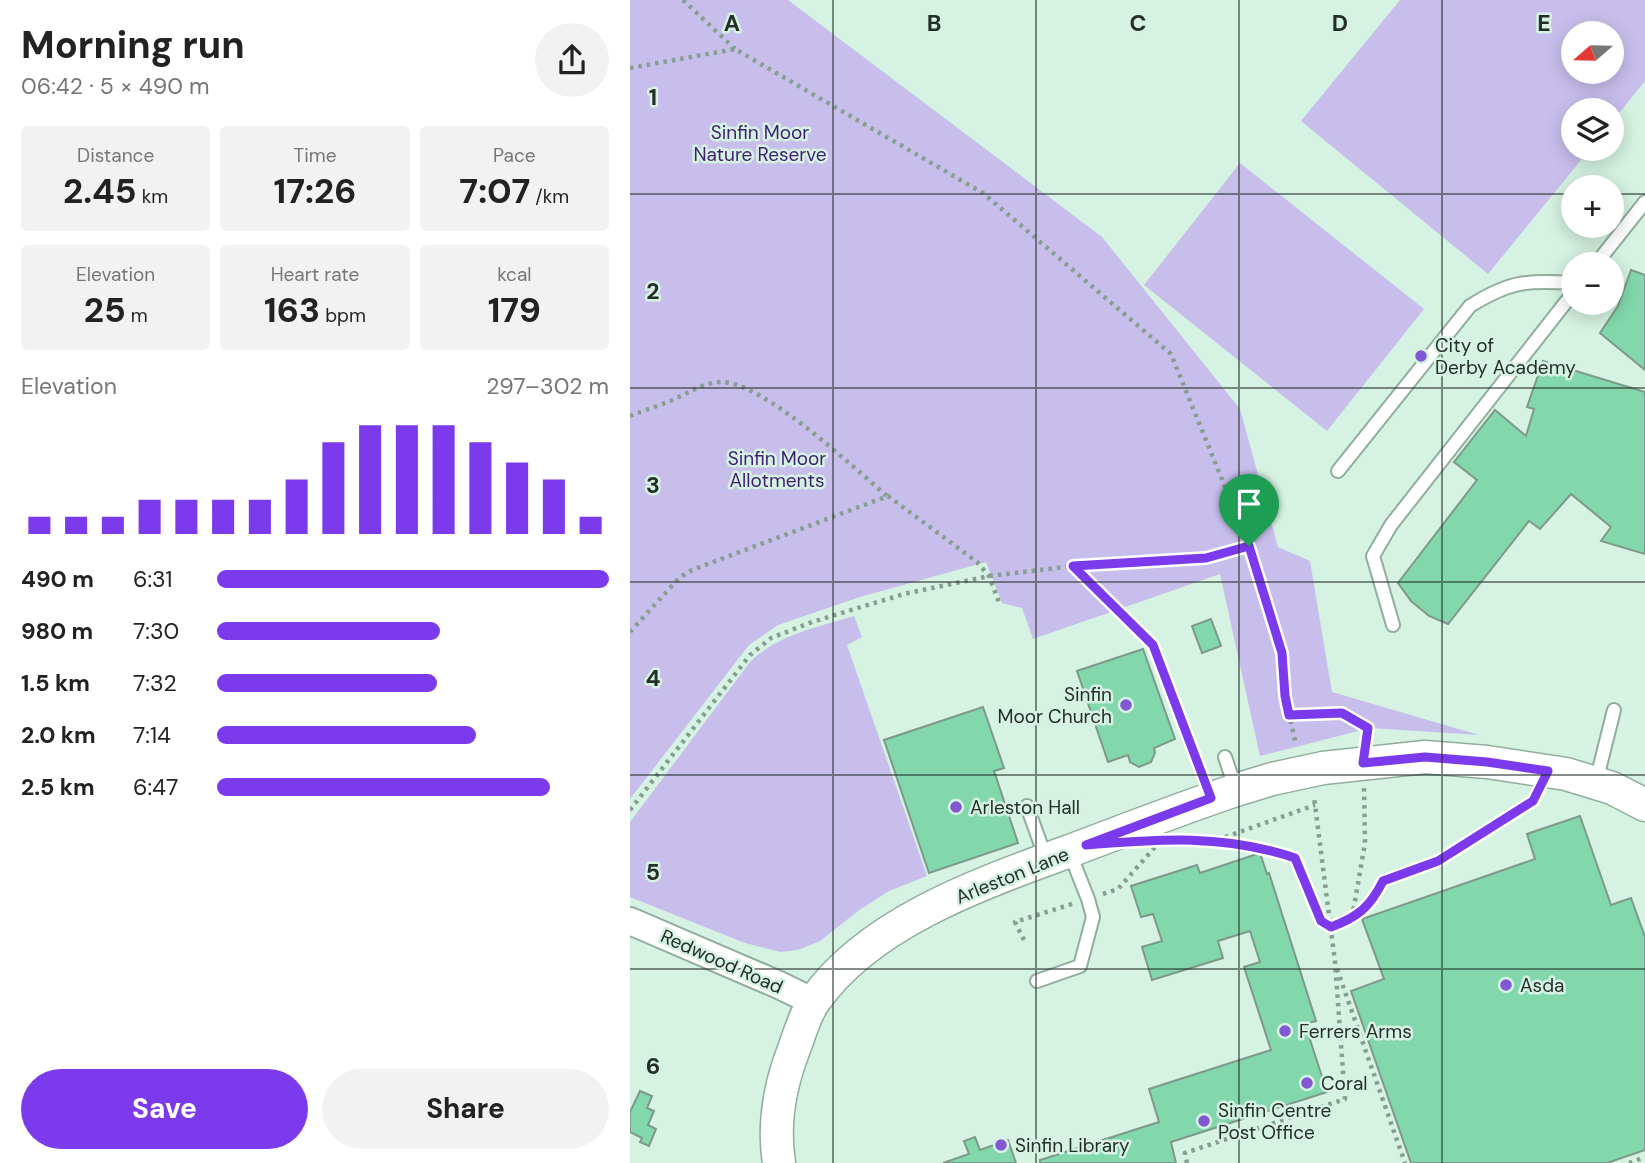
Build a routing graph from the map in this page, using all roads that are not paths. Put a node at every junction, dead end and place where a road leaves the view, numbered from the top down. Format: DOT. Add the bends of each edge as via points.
graph roads {
  1 [pos="1645,202"];
  2 [pos="1605,252"];
  3 [pos="1561,282"];
  4 [pos="1561,308"];
  5 [pos="1338,471"];
  6 [pos="1393,625"];
  7 [pos="1614,710"];
  8 [pos="1225,757"];
  9 [pos="1596,782"];
  10 [pos="1224,794"];
  11 [pos="1645,805"];
  12 [pos="1027,806"];
  13 [pos="1058,855"];
  14 [pos="630,921"];
  15 [pos="1037,981"];
  16 [pos="814,1002"];
  17 [pos="779,1163"];
  1 -- 2 [label="lane"];
  3 -- 5 [label="lane" via="1532,281 1494,290 1470,306"];
  4 -- 6 [label="lane" via="1391,525 1373,556"];
  7 -- 9 [label="lane"];
  8 -- 10 [label="lane"];
  9 -- 10 [label="street, Arleston Lane" via="1487,762 1425,757 1272,779"];
  9 -- 11 [label="street, Arleston Lane"];
  10 -- 13 [label="street, Arleston Lane"];
  12 -- 13 [label="lane"];
  13 -- 15 [label="lane" via="1088,899 1093,917 1080,966"];
  13 -- 16 [label="street, Arleston Lane" via="998,876 875,939 842,967"];
  14 -- 16 [label="street, Redwood Road"];
  16 -- 17 [label="street, Arleston Lane" via="781,1093"];
}
